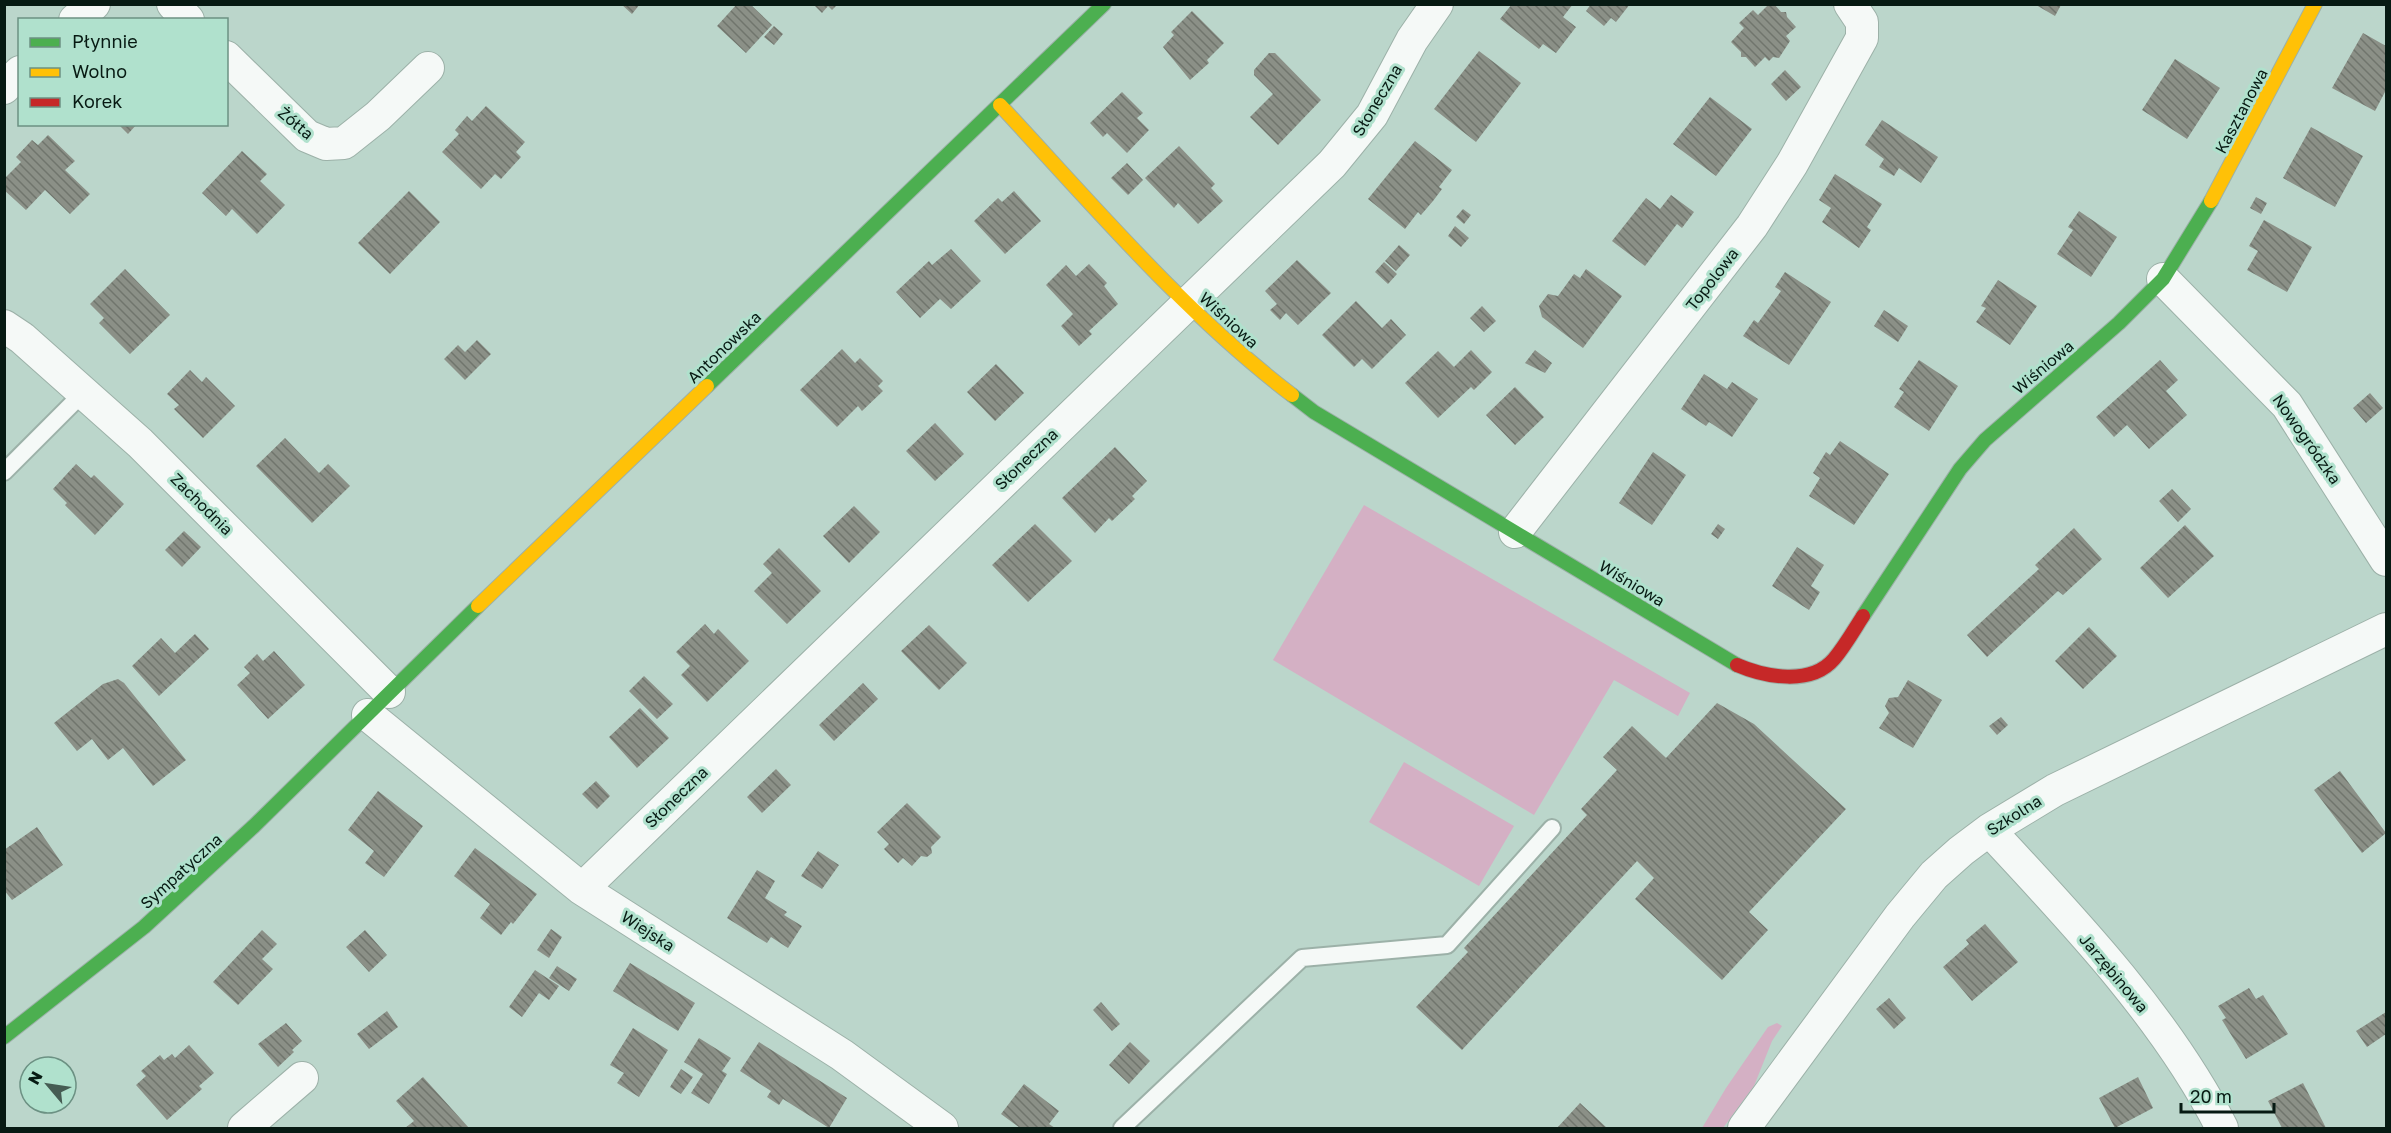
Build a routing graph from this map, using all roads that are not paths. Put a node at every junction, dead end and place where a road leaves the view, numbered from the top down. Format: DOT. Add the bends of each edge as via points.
graph roads {
  1 [pos="94,4"];
  2 [pos="172,4"];
  3 [pos="1104,4"];
  4 [pos="1437,4"];
  5 [pos="1850,4"];
  6 [pos="2315,4"];
  7 [pos="77,18"];
  8 [pos="186,18"];
  9 [pos="228,59"];
  10 [pos="428,68"];
  11 [pos="18,74"];
  12 [pos="4,88"];
  13 [pos="1000,105"];
  14 [pos="2195,231"];
  15 [pos="2163,279"];
  16 [pos="1187,304"];
  17 [pos="4,326"];
  18 [pos="84,392"];
  19 [pos="4,472"];
  20 [pos="1515,532"];
  21 [pos="2386,560"];
  22 [pos="2386,629"];
  23 [pos="389,692"];
  24 [pos="368,716"];
  25 [pos="1552,828"];
  26 [pos="1989,830"];
  27 [pos="582,888"];
  28 [pos="4,1037"];
  29 [pos="302,1078"];
  30 [pos="244,1128"];
  31 [pos="942,1128"];
  32 [pos="1122,1128"];
  33 [pos="1743,1128"];
  34 [pos="2222,1128"];
  1 -- 7 [label="street"];
  2 -- 8 [label="street"];
  3 -- 13 [label="street, Antonowska"];
  4 -- 16 [label="street, Słoneczna" via="1355,139"];
  5 -- 20 [label="street, Topolowa" via="1862,22 1862,38 1786,172 1745,235"];
  6 -- 14 [label="street, Kasztanowa"];
  9 -- 10 [label="street, Żółta" via="307,136 326,144 344,143"];
  11 -- 12 [label="street"];
  13 -- 16 [label="street, Wiśniowa"];
  13 -- 23 [label="street, Antonowska"];
  14 -- 15 [label="street, Wiśniowa"];
  15 -- 20 [label="street, Wiśniowa" via="1979,447 1919,527 1844,646 1817,671 1792,678 1754,673"];
  15 -- 21 [label="street, Nowogródzka" via="2287,405"];
  16 -- 20 [label="street, Wiśniowa" via="1273,383 1314,412"];
  16 -- 27 [label="street, Słoneczna"];
  17 -- 18 [label="street, Zachodnia"];
  18 -- 19 [label="lane"];
  18 -- 23 [label="street, Zachodnia" via="205,506"];
  22 -- 26 [label="street, Szkolna" via="2055,790"];
  23 -- 24 [label="street, Antonowska"];
  24 -- 27 [label="street, Wiejska"];
  24 -- 28 [label="street, Sympatyczna" via="144,927"];
  25 -- 32 [label="lane" via="1447,945 1302,958"];
  26 -- 33 [label="street, Szkolna" via="1934,875 1900,916"];
  26 -- 34 [label="street, Jarzębinowa" via="2170,1040"];
  27 -- 31 [label="street, Wiejska" via="842,1055"];
  29 -- 30 [label="street"];
}
